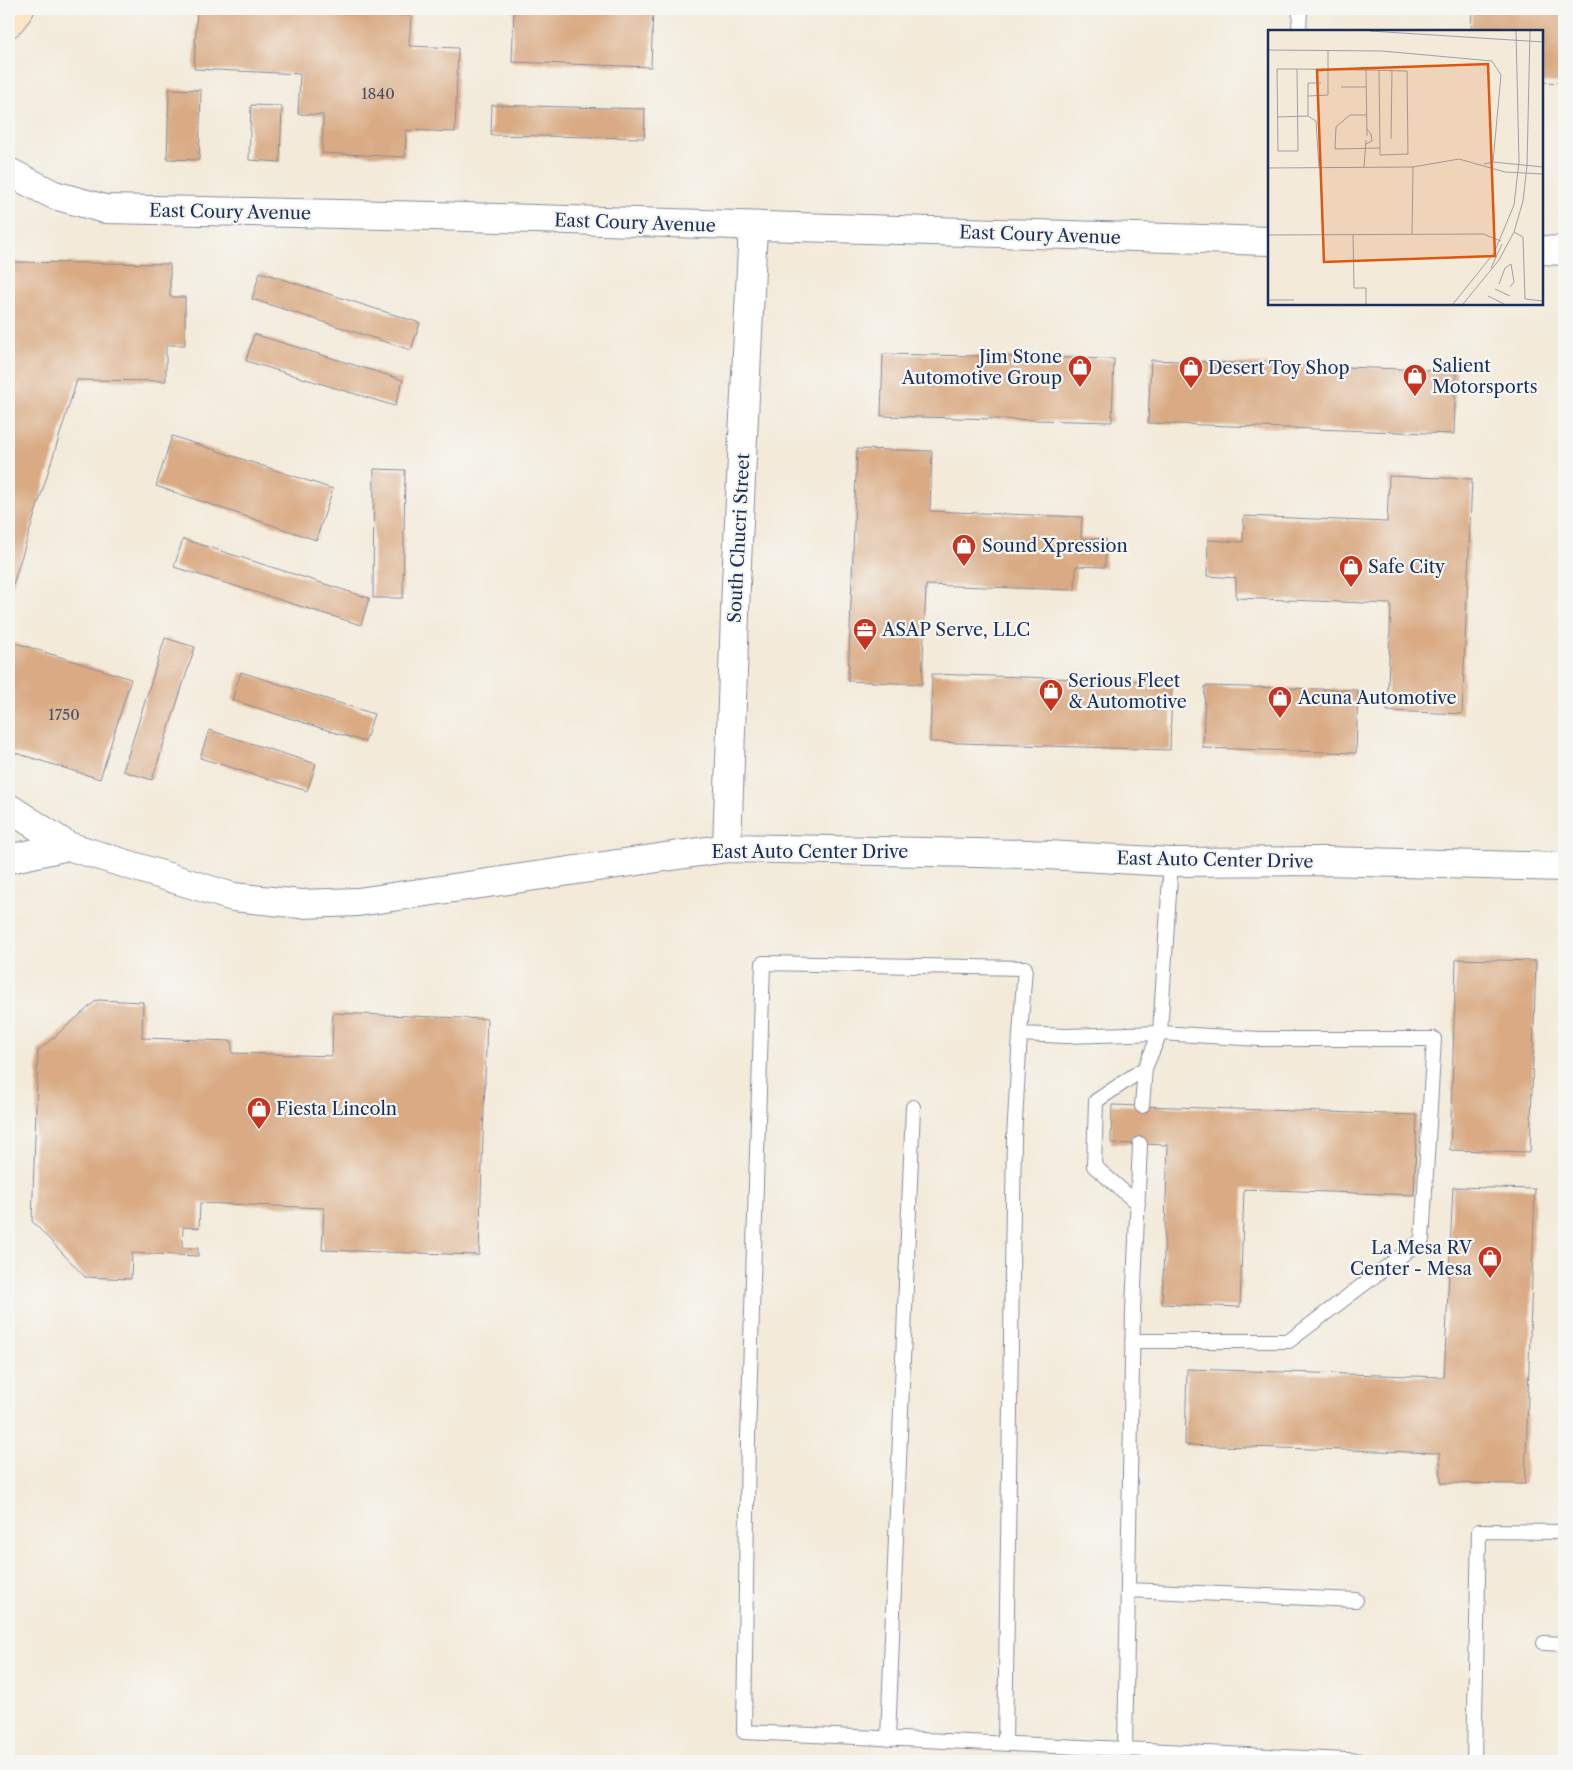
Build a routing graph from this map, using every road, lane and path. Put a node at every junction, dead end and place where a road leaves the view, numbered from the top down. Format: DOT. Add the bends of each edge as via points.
graph roads {
  1 [pos="20,9"];
  2 [pos="1300,9"];
  3 [pos="9,23"];
  4 [pos="1299,30"];
  5 [pos="9,172"];
  6 [pos="753,227"];
  7 [pos="1268,241"];
  8 [pos="1543,250"];
  9 [pos="1564,251"];
  10 [pos="9,808"];
  11 [pos="68,846"];
  12 [pos="727,848"];
  13 [pos="9,859"];
  14 [pos="1171,862"];
  15 [pos="1564,867"];
  16 [pos="1160,1033"];
  17 [pos="1020,1034"];
  18 [pos="1145,1068"];
  19 [pos="1142,1106"];
  20 [pos="913,1107"];
  21 [pos="1140,1144"];
  22 [pos="1138,1204"];
  23 [pos="1132,1341"];
  24 [pos="1564,1532"];
  25 [pos="1128,1590"];
  26 [pos="1356,1600"];
  27 [pos="1544,1643"];
  28 [pos="1564,1644"];
  29 [pos="888,1739"];
  30 [pos="1004,1744"];
  31 [pos="1125,1749"];
  32 [pos="1366,1761"];
  33 [pos="1474,1761"];
  1 -- 3 [label="main road"];
  2 -- 4 [label="lane"];
  5 -- 6 [label="street, East Coury Avenue" via="54,195 105,209"];
  6 -- 7 [label="street, East Coury Avenue"];
  6 -- 12 [label="street, South Chucri Street"];
  8 -- 9 [label="street"];
  10 -- 11 [label="street, East Auto Center Drive"];
  11 -- 12 [label="street, East Auto Center Drive" via="233,897 301,904 358,902"];
  11 -- 13 [label="street, East Auto Center Drive"];
  12 -- 14 [label="street, East Auto Center Drive" via="1029,854"];
  14 -- 15 [label="street, East Auto Center Drive" via="1324,861"];
  14 -- 16 [label="lane"];
  16 -- 17 [label="lane"];
  16 -- 18 [label="lane"];
  16 -- 23 [label="lane" via="1260,1039 1434,1039 1422,1240 1289,1341"];
  17 -- 29 [label="lane" via="1024,968 763,964 748,1437 744,1732"];
  17 -- 30 [label="lane" via="1014,1138"];
  18 -- 19 [label="lane"];
  18 -- 22 [label="lane" via="1096,1101 1094,1166"];
  20 -- 29 [label="lane"];
  21 -- 22 [label="lane"];
  22 -- 23 [label="lane"];
  23 -- 25 [label="lane"];
  24 -- 33 [label="lane" via="1479,1531"];
  25 -- 26 [label="lane"];
  25 -- 31 [label="lane"];
  27 -- 28 [label="lane"];
  29 -- 30 [label="lane"];
  30 -- 31 [label="lane"];
  31 -- 32 [label="lane"];
}
